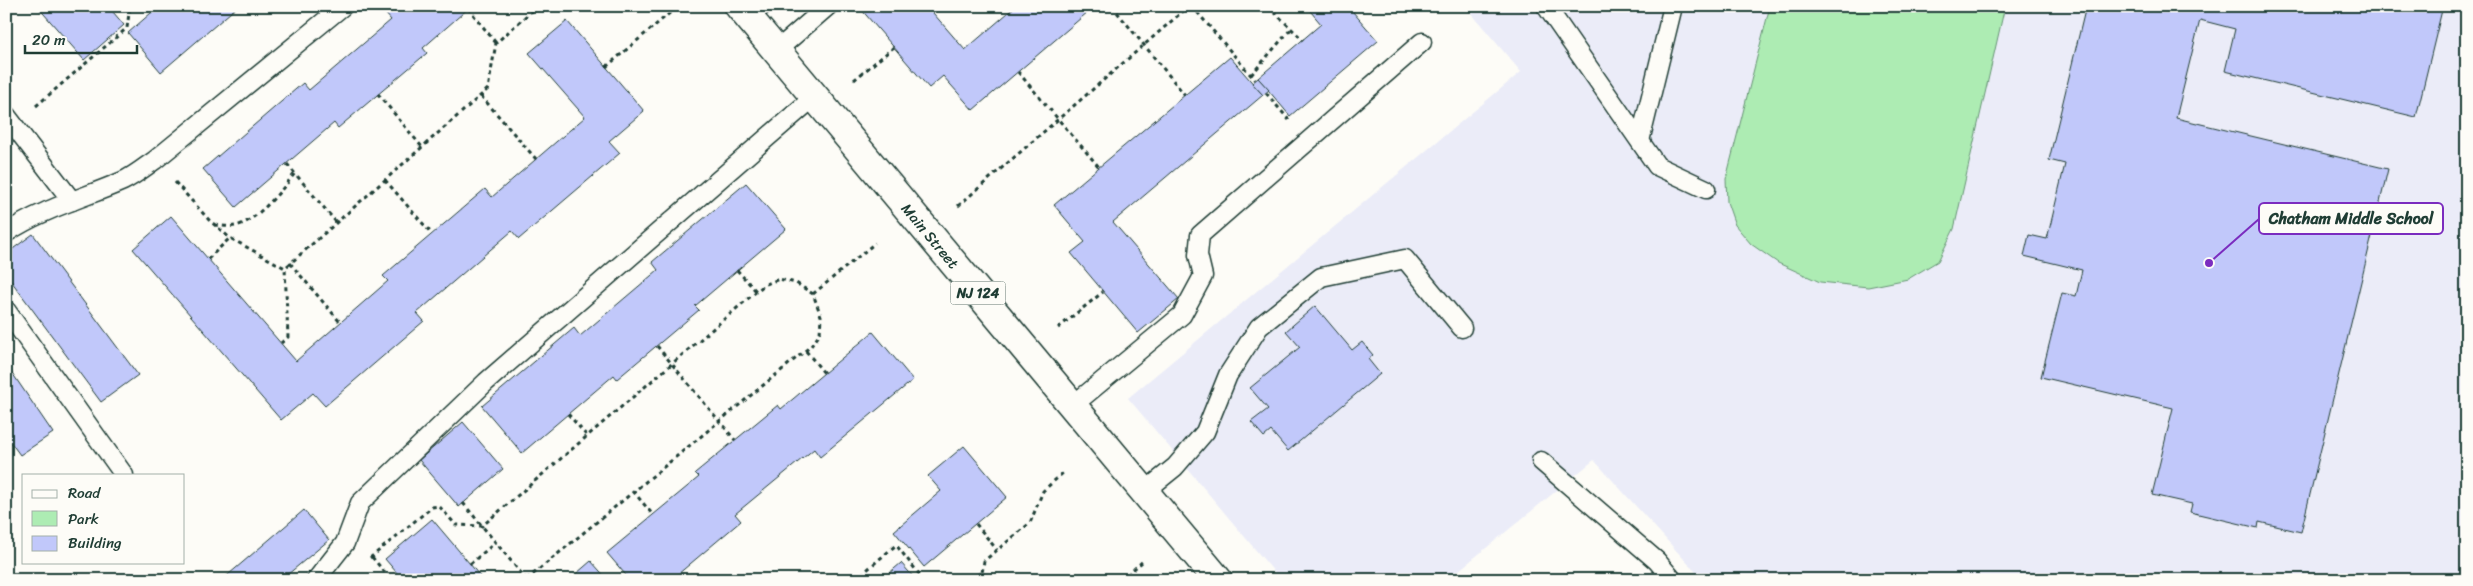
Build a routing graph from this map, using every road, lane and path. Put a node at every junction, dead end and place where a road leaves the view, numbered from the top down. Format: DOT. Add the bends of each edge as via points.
graph roads {
  1 [pos="130,6"];
  2 [pos="343,6"];
  3 [pos="537,6"];
  4 [pos="678,6"];
  5 [pos="828,6"];
  6 [pos="1112,6"];
  7 [pos="1191,6"];
  8 [pos="1268,6"];
  9 [pos="1546,6"];
  10 [pos="1673,6"];
  11 [pos="468,8"];
  12 [pos="750,10"];
  13 [pos="1291,29"];
  14 [pos="1302,40"];
  15 [pos="1422,42"];
  16 [pos="496,43"];
  17 [pos="1144,46"];
  18 [pos="894,47"];
  19 [pos="776,51"];
  20 [pos="606,67"];
  21 [pos="1018,72"];
  22 [pos="1251,75"];
  23 [pos="854,80"];
  24 [pos="1255,80"];
  25 [pos="1266,93"];
  26 [pos="378,94"];
  27 [pos="1185,95"];
  28 [pos="480,96"];
  29 [pos="814,97"];
  30 [pos="1059,119"];
  31 [pos="10,120"];
  32 [pos="1307,142"];
  33 [pos="1640,142"];
  34 [pos="422,147"];
  35 [pos="536,159"];
  36 [pos="155,160"];
  37 [pos="287,164"];
  38 [pos="1099,167"];
  39 [pos="295,173"];
  40 [pos="385,180"];
  41 [pos="1706,189"];
  42 [pos="72,201"];
  43 [pos="958,206"];
  44 [pos="336,222"];
  45 [pos="215,225"];
  46 [pos="6,233"];
  47 [pos="432,234"];
  48 [pos="230,238"];
  49 [pos="875,243"];
  50 [pos="208,259"];
  51 [pos="290,263"];
  52 [pos="284,268"];
  53 [pos="737,270"];
  54 [pos="756,291"];
  55 [pos="1103,292"];
  56 [pos="813,294"];
  57 [pos="6,310"];
  58 [pos="340,322"];
  59 [pos="1058,328"];
  60 [pos="1462,328"];
  61 [pos="281,343"];
  62 [pos="657,346"];
  63 [pos="806,351"];
  64 [pos="671,364"];
  65 [pos="824,373"];
  66 [pos="1072,406"];
  67 [pos="568,414"];
  68 [pos="719,422"];
  69 [pos="587,436"];
  70 [pos="735,440"];
  71 [pos="1541,461"];
  72 [pos="1065,471"];
  73 [pos="123,474"];
  74 [pos="633,491"];
  75 [pos="1144,492"];
  76 [pos="463,503"];
  77 [pos="653,515"];
  78 [pos="976,524"];
  79 [pos="482,526"];
  80 [pos="496,542"];
  81 [pos="998,550"];
  82 [pos="372,557"];
  83 [pos="1142,562"];
  84 [pos="470,564"];
  85 [pos="982,573"];
  86 [pos="322,578"];
  87 [pos="526,579"];
  88 [pos="391,580"];
  89 [pos="855,580"];
  90 [pos="924,580"];
  91 [pos="962,580"];
  92 [pos="983,580"];
  93 [pos="1121,580"];
  94 [pos="1218,580"];
  95 [pos="1673,580"];
  1 -- 31 [label="path" via="127,28"];
  2 -- 36 [label="lane"];
  3 -- 16 [label="path"];
  4 -- 20 [label="path"];
  5 -- 19 [label="lane"];
  6 -- 17 [label="path"];
  7 -- 17 [label="path"];
  7 -- 22 [label="path"];
  8 -- 13 [label="path"];
  9 -- 33 [label="lane"];
  10 -- 33 [label="lane"];
  11 -- 16 [label="path"];
  12 -- 19 [label="main road, Main Street / NJ 124"];
  13 -- 14 [label="path"];
  13 -- 22 [label="path"];
  15 -- 32 [label="lane"];
  16 -- 28 [label="path" via="488,89"];
  17 -- 27 [label="path"];
  17 -- 30 [label="path"];
  18 -- 23 [label="path"];
  19 -- 29 [label="main road, Main Street / NJ 124"];
  21 -- 30 [label="path"];
  22 -- 24 [label="path"];
  25 -- 32 [label="path"];
  26 -- 34 [label="path"];
  28 -- 34 [label="path"];
  28 -- 35 [label="path"];
  29 -- 66 [label="main road, Main Street / NJ 124"];
  29 -- 86 [label="lane" via="486,382 360,503 345,543"];
  30 -- 38 [label="path"];
  30 -- 43 [label="path"];
  31 -- 42 [label="lane"];
  32 -- 66 [label="lane" via="1200,235 1198,255 1203,276 1182,315"];
  33 -- 41 [label="lane" via="1657,166"];
  34 -- 40 [label="path"];
  36 -- 42 [label="lane" via="125,180"];
  36 -- 45 [label="path"];
  37 -- 39 [label="path"];
  39 -- 44 [label="path"];
  39 -- 45 [label="path" via="281,192 248,220 236,226"];
  40 -- 44 [label="path"];
  40 -- 47 [label="path"];
  42 -- 46 [label="lane"];
  44 -- 51 [label="path"];
  45 -- 48 [label="path"];
  48 -- 50 [label="path"];
  48 -- 52 [label="path"];
  49 -- 56 [label="path"];
  51 -- 52 [label="path"];
  51 -- 58 [label="path"];
  52 -- 61 [label="path" via="288,337"];
  53 -- 54 [label="path"];
  54 -- 56 [label="path" via="779,279 796,283"];
  54 -- 64 [label="path"];
  55 -- 59 [label="path"];
  56 -- 63 [label="path" via="821,316 820,334"];
  57 -- 73 [label="lane"];
  60 -- 75 [label="lane" via="1406,259 1321,278 1259,327 1228,375 1205,432 1175,467"];
  62 -- 64 [label="path"];
  63 -- 65 [label="path"];
  63 -- 68 [label="path"];
  64 -- 68 [label="path"];
  64 -- 69 [label="path"];
  66 -- 75 [label="main road, Main Street / NJ 124"];
  67 -- 69 [label="path"];
  68 -- 70 [label="path"];
  68 -- 74 [label="path"];
  69 -- 79 [label="path"];
  71 -- 95 [label="lane" via="1657,561"];
  72 -- 81 [label="path" via="1043,490 1030,523"];
  74 -- 77 [label="path"];
  74 -- 87 [label="path"];
  75 -- 94 [label="main road, Main Street / NJ 124"];
  76 -- 79 [label="path"];
  78 -- 81 [label="path"];
  79 -- 80 [label="path"];
  79 -- 82 [label="path" via="456,525 439,506 432,507"];
  80 -- 84 [label="path"];
  80 -- 87 [label="path"];
  81 -- 85 [label="path" via="984,561"];
  82 -- 86 [label="path"];
  82 -- 88 [label="path"];
  83 -- 93 [label="path"];
  85 -- 91 [label="path"];
  85 -- 92 [label="path"];
  89 -- 90 [label="path" via="896,545"];
}
